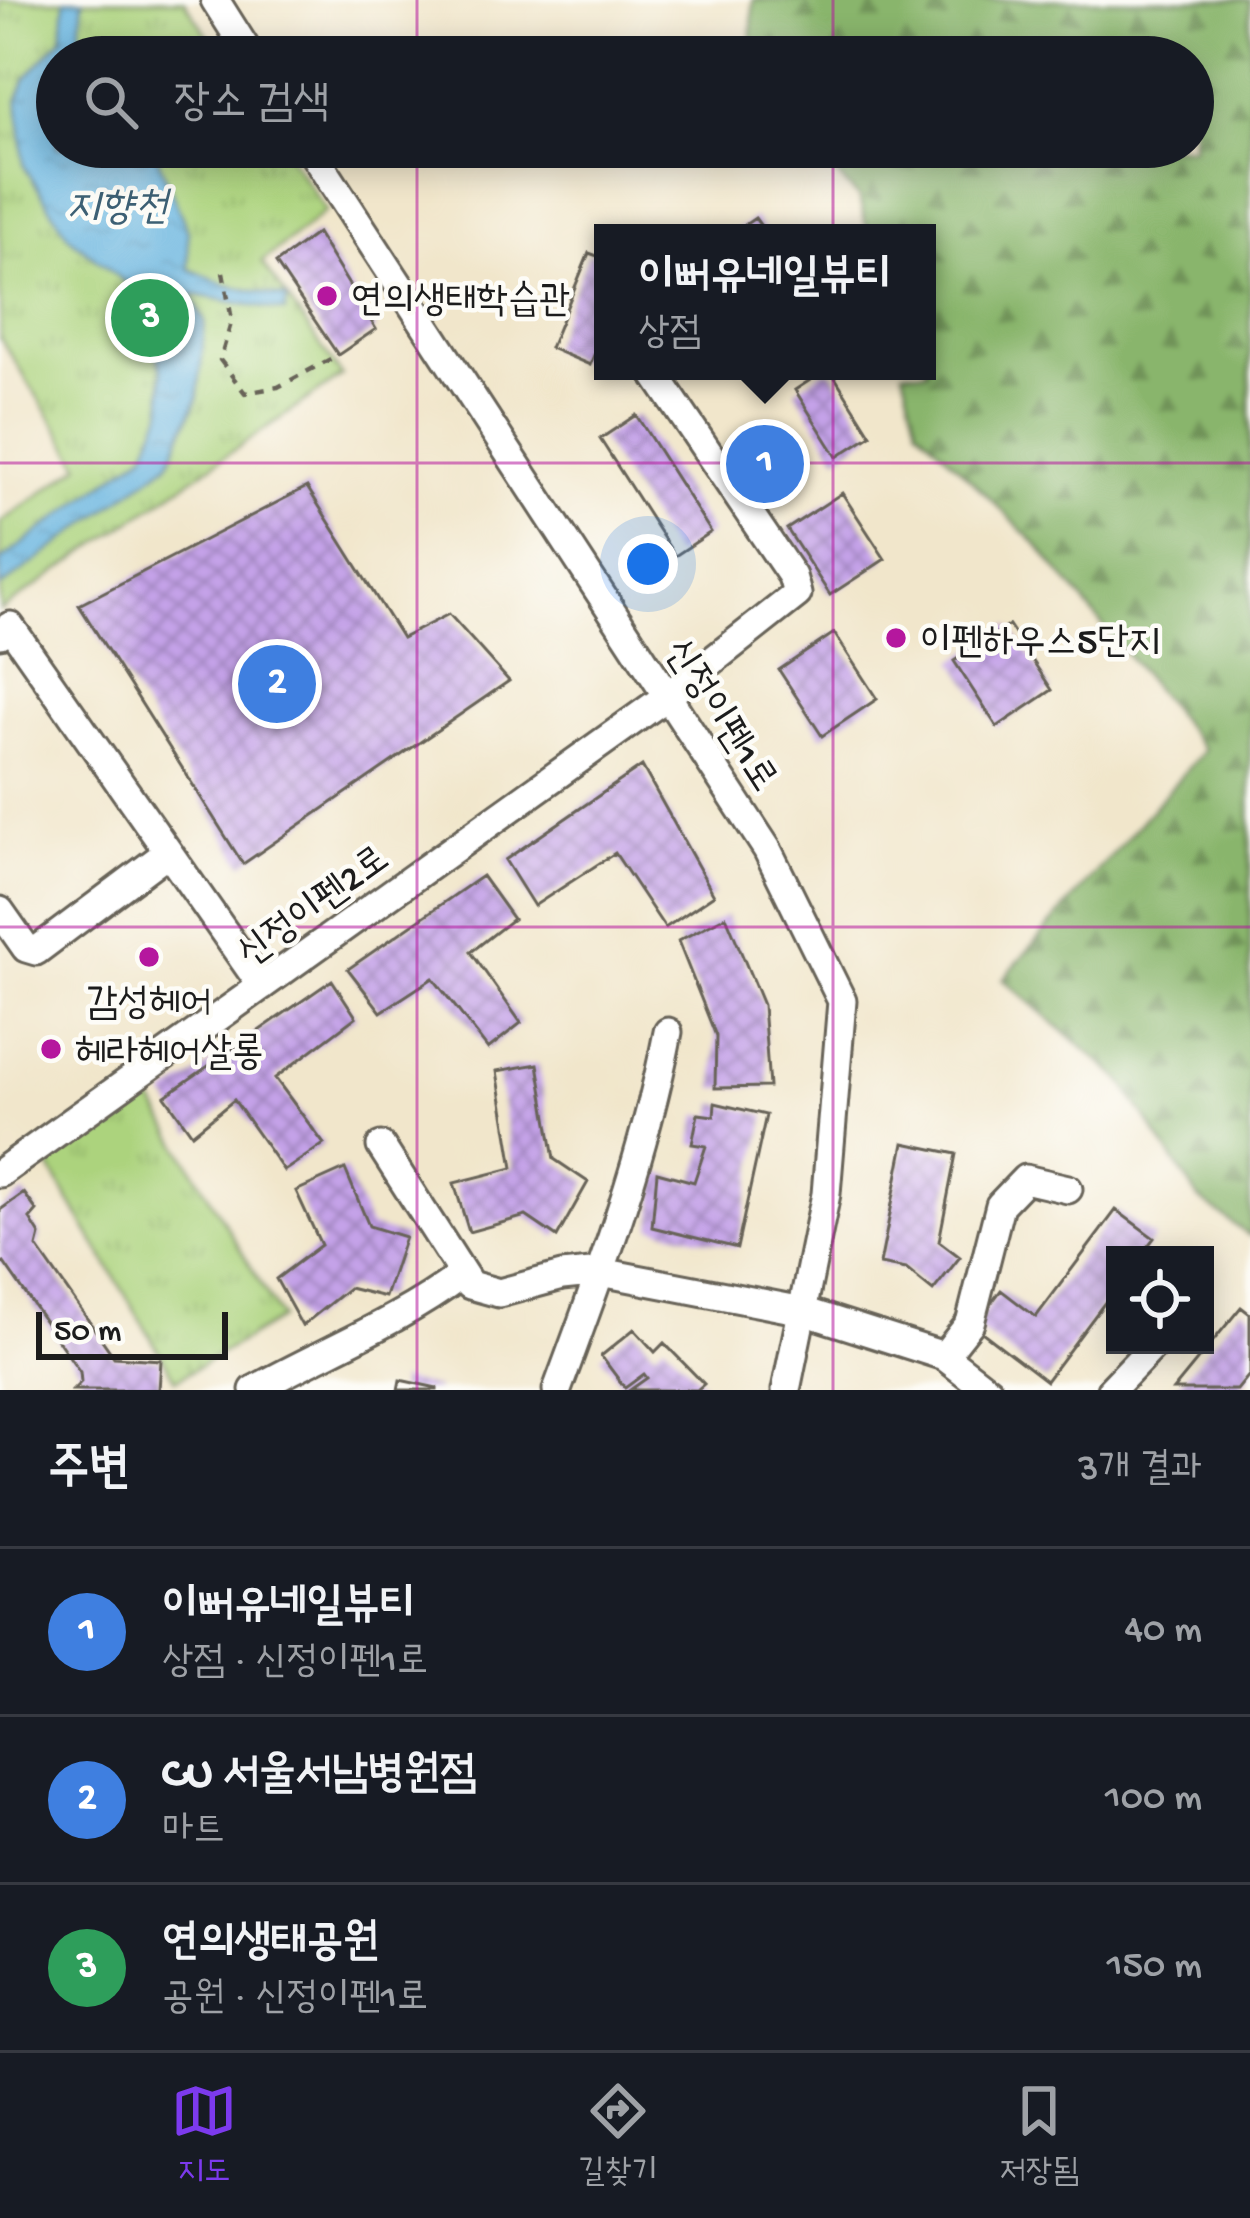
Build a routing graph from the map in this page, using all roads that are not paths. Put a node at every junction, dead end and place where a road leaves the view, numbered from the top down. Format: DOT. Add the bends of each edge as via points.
graph roads {
  1 [pos="215,0"];
  2 [pos="238,36"];
  3 [pos="323,168"];
  4 [pos="659,380"];
  5 [pos="0,634"];
  6 [pos="666,697"];
  7 [pos="168,852"];
  8 [pos="0,911"];
  9 [pos="262,986"];
  10 [pos="668,1032"];
  11 [pos="380,1146"];
  12 [pos="4,1161"];
  13 [pos="1068,1189"];
  14 [pos="602,1272"];
  15 [pos="460,1276"];
  16 [pos="803,1310"];
  17 [pos="1145,1354"];
  18 [pos="944,1356"];
  19 [pos="254,1390"];
  20 [pos="556,1390"];
  21 [pos="786,1390"];
  22 [pos="988,1390"];
  23 [pos="1111,1390"];
  1 -- 2 [label="street"];
  3 -- 6 [label="street, 신정이펜1로"];
  4 -- 6 [label="street, 신정이펜2로" via="793,576 797,594"];
  5 -- 7 [label="street" via="10,626"];
  6 -- 9 [label="street, 신정이펜2로"];
  6 -- 16 [label="street, 신정이펜1로" via="767,849 842,1001 826,1194"];
  7 -- 8 [label="street" via="36,951"];
  7 -- 9 [label="street"];
  9 -- 12 [label="street, 신정이펜2로"];
  10 -- 14 [label="street"];
  11 -- 15 [label="street"];
  13 -- 18 [label="street" via="1025,1179 1000,1204 970,1323"];
  14 -- 15 [label="street" via="499,1293"];
  14 -- 16 [label="street"];
  14 -- 20 [label="street"];
  15 -- 19 [label="street" via="395,1321"];
  16 -- 18 [label="street"];
  16 -- 21 [label="street, 신정이펜1로"];
  17 -- 23 [label="street"];
  18 -- 22 [label="street"];
}
